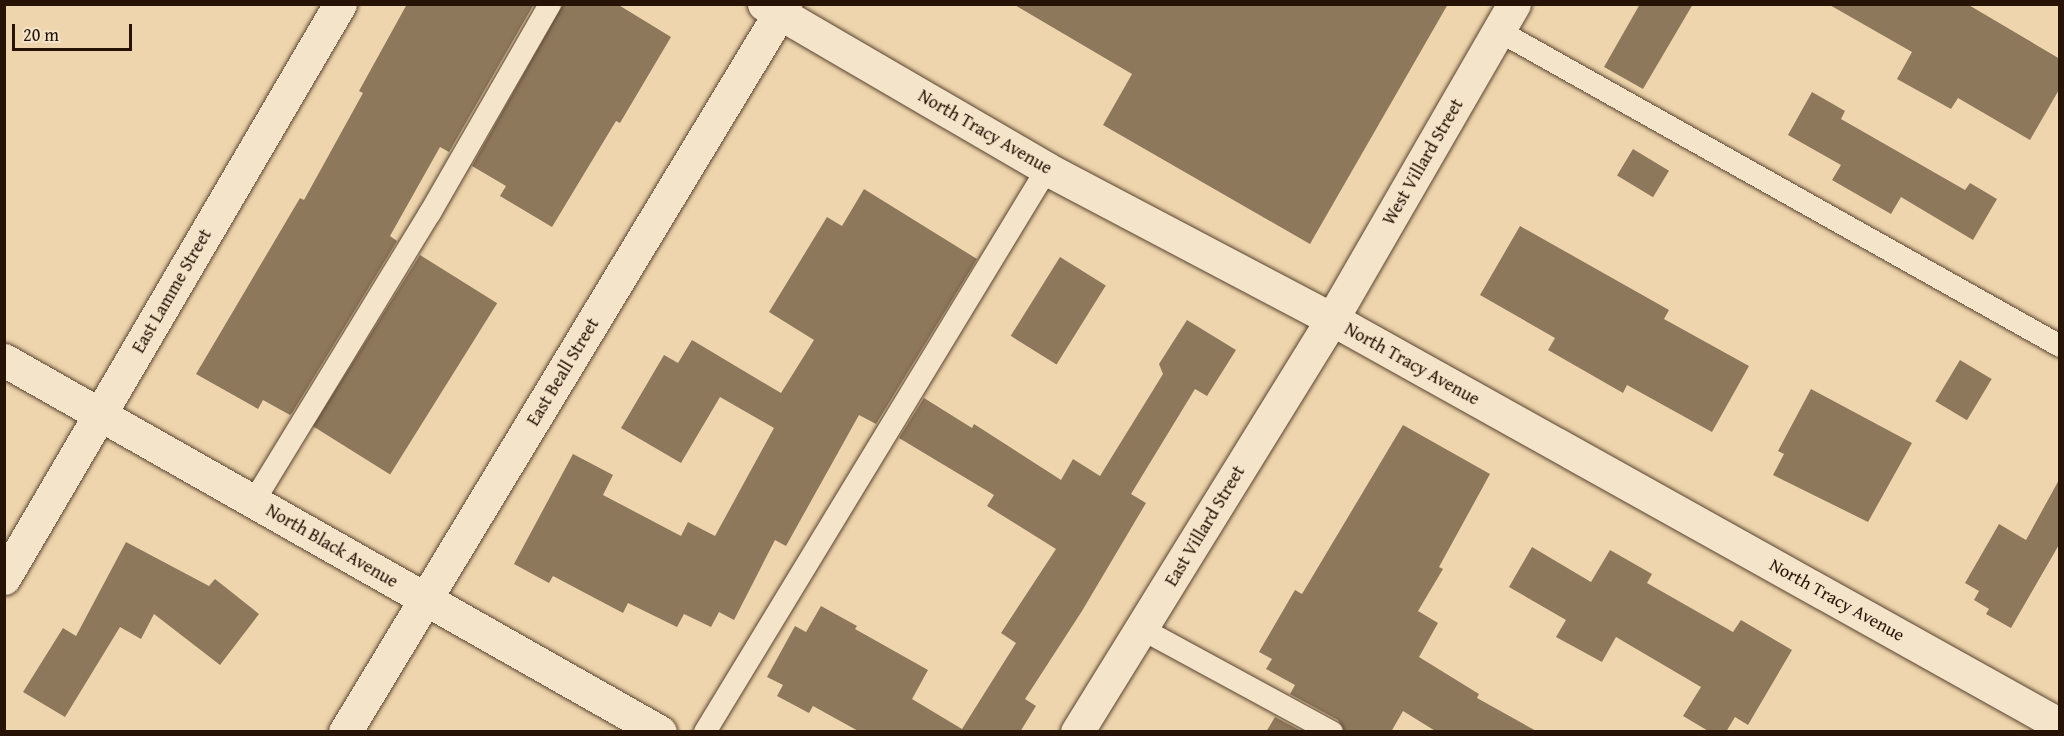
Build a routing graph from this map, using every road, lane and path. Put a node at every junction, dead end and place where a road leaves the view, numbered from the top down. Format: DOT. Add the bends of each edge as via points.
graph roads {
  1 [pos="340,4"];
  2 [pos="550,4"];
  3 [pos="776,8"];
  4 [pos="1507,18"];
  5 [pos="1047,169"];
  6 [pos="1332,319"];
  7 [pos="2060,346"];
  8 [pos="4,360"];
  9 [pos="100,414"];
  10 [pos="254,501"];
  11 [pos="4,578"];
  12 [pos="426,599"];
  13 [pos="1142,629"];
  14 [pos="2060,724"];
  15 [pos="345,732"];
  16 [pos="660,732"];
  17 [pos="705,732"];
  18 [pos="1077,732"];
  19 [pos="1332,732"];
  1 -- 9 [label="street, East Lamme Street"];
  2 -- 10 [label="lane" via="430,213"];
  3 -- 5 [label="street, North Tracy Avenue"];
  3 -- 12 [label="street, East Beall Street"];
  4 -- 6 [label="street, West Villard Street"];
  4 -- 7 [label="lane"];
  5 -- 6 [label="street, North Tracy Avenue"];
  5 -- 17 [label="lane"];
  6 -- 13 [label="street, East Villard Street"];
  6 -- 14 [label="street, North Tracy Avenue"];
  8 -- 9 [label="street, North Black Avenue"];
  9 -- 10 [label="street, North Black Avenue"];
  9 -- 11 [label="street, East Lamme Street"];
  10 -- 12 [label="street, North Black Avenue"];
  12 -- 15 [label="street, East Beall Street"];
  12 -- 16 [label="street, North Black Avenue"];
  13 -- 18 [label="street, East Villard Street"];
  13 -- 19 [label="lane"];
}
